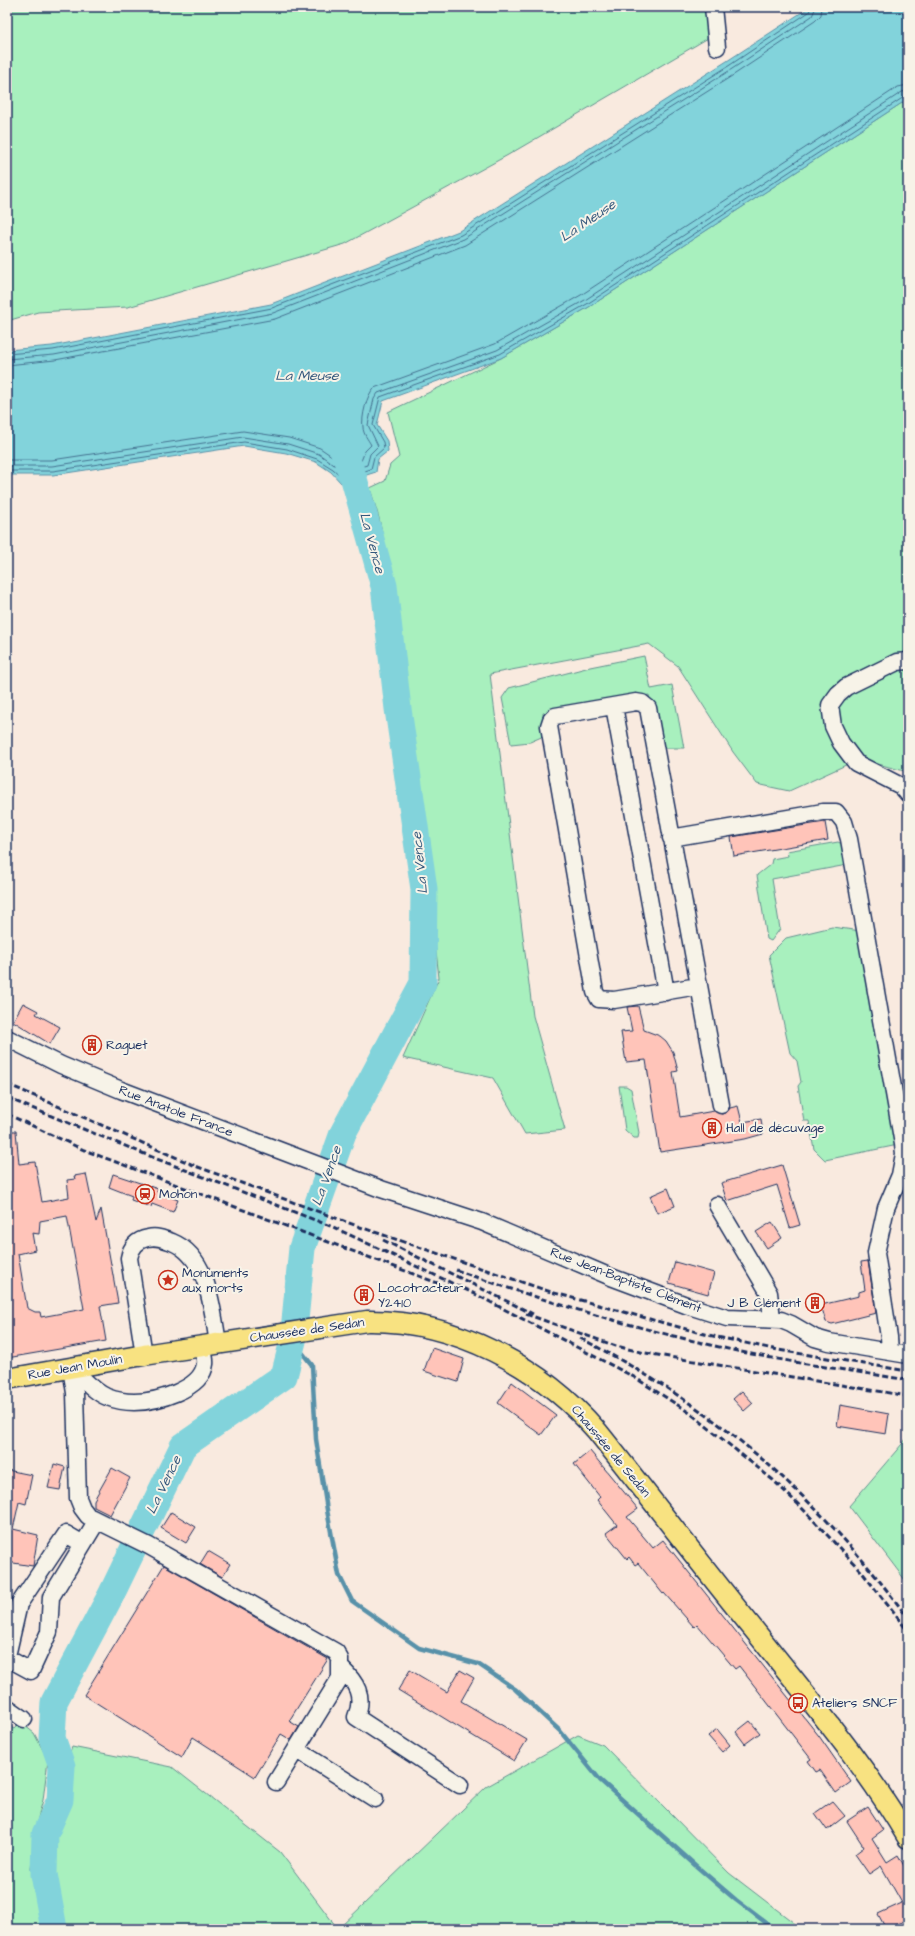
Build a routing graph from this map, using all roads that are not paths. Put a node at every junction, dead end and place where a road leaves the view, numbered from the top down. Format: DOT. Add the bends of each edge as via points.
graph roads {
  1 [pos="712,7"];
  2 [pos="717,47"];
  3 [pos="908,661"];
  4 [pos="614,706"];
  5 [pos="908,794"];
  6 [pos="671,838"];
  7 [pos="698,986"];
  8 [pos="666,992"];
  9 [pos="7,1038"];
  10 [pos="720,1105"];
  11 [pos="904,1172"];
  12 [pos="349,1176"];
  13 [pos="717,1205"];
  14 [pos="772,1318"];
  15 [pos="210,1345"];
  16 [pos="890,1352"];
  17 [pos="144,1355"];
  18 [pos="908,1355"];
  19 [pos="71,1368"];
  20 [pos="7,1379"];
  21 [pos="97,1521"];
  22 [pos="83,1544"];
  23 [pos="7,1657"];
  24 [pos="341,1668"];
  25 [pos="7,1707"];
  26 [pos="24,1718"];
  27 [pos="296,1749"];
  28 [pos="276,1782"];
  29 [pos="460,1785"];
  30 [pos="375,1799"];
  31 [pos="908,1838"];
  1 -- 2 [label="street"];
  3 -- 5 [label="street" via="897,662 846,687 830,705 832,726 856,763 901,786"];
  4 -- 6 [label="street" via="636,702 648,708"];
  4 -- 8 [label="street"];
  4 -- 8 [label="street" via="555,716 549,726 595,992 598,999 614,1000"];
  6 -- 7 [label="street"];
  6 -- 11 [label="street" via="824,812 836,812 844,822 903,1144"];
  7 -- 8 [label="street"];
  7 -- 10 [label="street"];
  9 -- 12 [label="street, Rue Anatole France" via="115,1088"];
  11 -- 16 [label="street" via="886,1208 876,1253"];
  12 -- 14 [label="street, Rue Jean-Baptiste Clément" via="482,1222 611,1277 686,1305 727,1318"];
  13 -- 14 [label="street" via="769,1294"];
  14 -- 16 [label="street, Rue Jean-Baptiste Clément" via="792,1324 815,1338 828,1342"];
  15 -- 17 [label="main road, Chaussée de Sedan"];
  15 -- 17 [label="street" via="204,1279 198,1263 176,1243 155,1237 148,1238 134,1245 129,1258"];
  15 -- 19 [label="street" via="199,1376 186,1389 153,1399 134,1402 105,1396"];
  15 -- 31 [label="main road, Chaussée de Sedan" via="367,1321 400,1322 423,1326 490,1350 568,1399 597,1431 821,1714 873,1784"];
  16 -- 18 [label="street, Rue Jean-Baptiste Clément"];
  17 -- 19 [label="main road, Rue Jean Moulin"];
  19 -- 20 [label="main road, Rue Jean Moulin"];
  19 -- 21 [label="street" via="75,1393 78,1498 88,1516"];
  21 -- 22 [label="street"];
  21 -- 24 [label="street" via="149,1546 336,1652 340,1658"];
  22 -- 23 [label="street" via="66,1534 61,1540 19,1604"];
  22 -- 23 [label="street" via="51,1597 49,1632 31,1671"];
  24 -- 27 [label="street" via="340,1678"];
  24 -- 29 [label="street" via="354,1680 359,1693 360,1708 356,1717"];
  25 -- 26 [label="street"];
  27 -- 28 [label="street"];
  27 -- 30 [label="street"];
}
